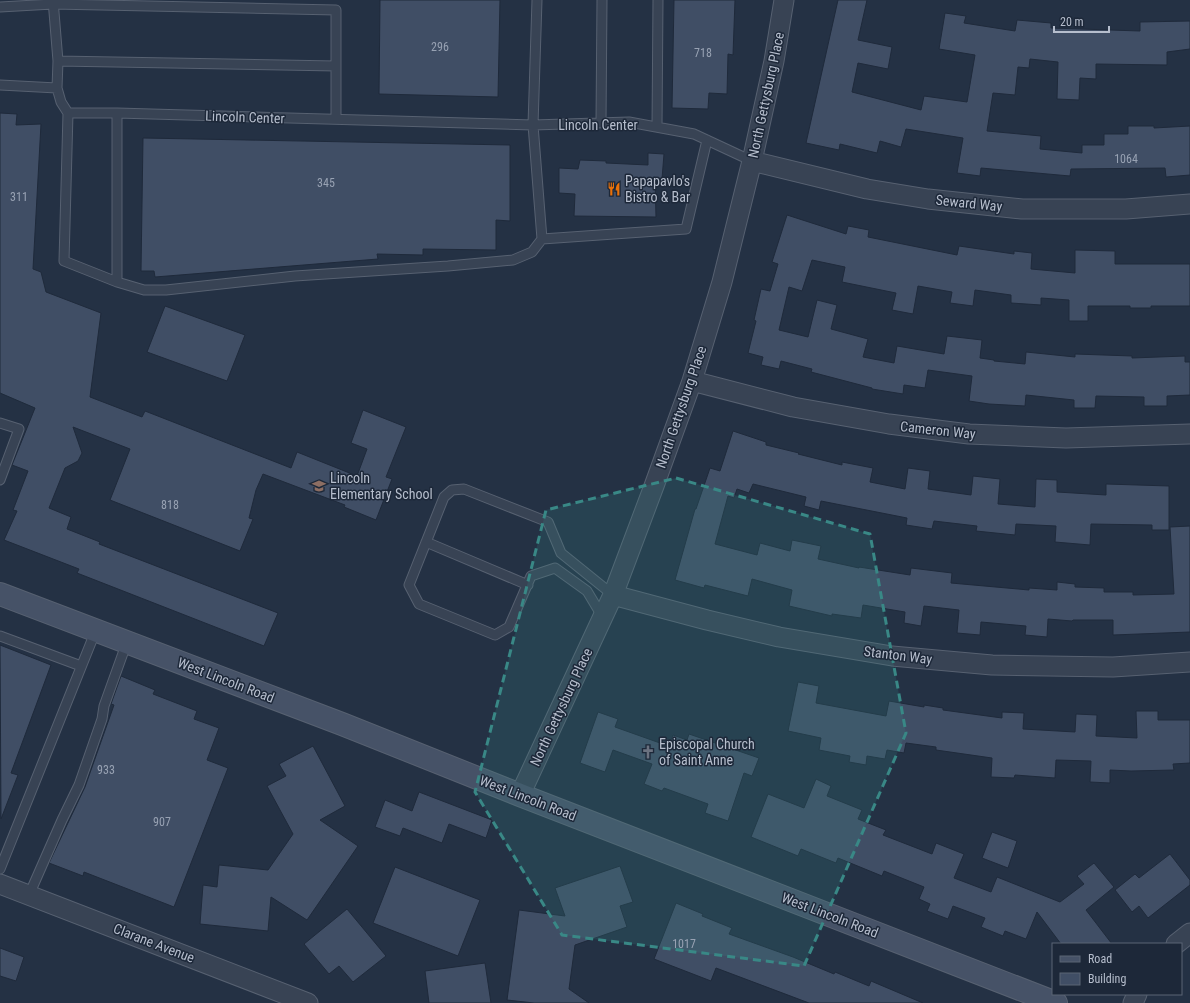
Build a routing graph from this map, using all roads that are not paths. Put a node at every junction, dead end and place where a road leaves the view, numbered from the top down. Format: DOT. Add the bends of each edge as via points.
graph roads {
  1 [pos="537,0"];
  2 [pos="602,0"];
  3 [pos="658,0"];
  4 [pos="784,0"];
  5 [pos="53,2"];
  6 [pos="1,5"];
  7 [pos="58,61"];
  8 [pos="336,66"];
  9 [pos="0,85"];
  10 [pos="57,88"];
  11 [pos="68,112"];
  12 [pos="118,113"];
  13 [pos="336,119"];
  14 [pos="600,123"];
  15 [pos="532,125"];
  16 [pos="657,127"];
  17 [pos="707,140"];
  18 [pos="752,161"];
  19 [pos="1190,204"];
  20 [pos="542,239"];
  21 [pos="117,282"];
  22 [pos="692,381"];
  23 [pos="0,423"];
  24 [pos="1190,434"];
  25 [pos="0,480"];
  26 [pos="426,542"];
  27 [pos="528,585"];
  28 [pos="0,594"];
  29 [pos="613,595"];
  30 [pos="603,617"];
  31 [pos="96,630"];
  32 [pos="0,636"];
  33 [pos="127,642"];
  34 [pos="1190,662"];
  35 [pos="81,666"];
  36 [pos="520,795"];
  37 [pos="0,869"];
  38 [pos="0,884"];
  39 [pos="29,895"];
  40 [pos="1190,933"];
  41 [pos="1177,943"];
  42 [pos="308,1003"];
  43 [pos="1056,1003"];
  1 -- 15 [label="lane"];
  2 -- 14 [label="lane"];
  3 -- 16 [label="lane"];
  4 -- 18 [label="street, North Gettysburg Place" via="774,61"];
  5 -- 6 [label="lane"];
  5 -- 7 [label="lane"];
  5 -- 8 [label="lane" via="336,10"];
  7 -- 8 [label="lane"];
  7 -- 10 [label="lane"];
  8 -- 13 [label="lane"];
  9 -- 10 [label="lane"];
  10 -- 11 [label="lane" via="61,102"];
  11 -- 12 [label="lane, Lincoln Center"];
  11 -- 21 [label="lane" via="64,261"];
  12 -- 13 [label="lane, Lincoln Center"];
  12 -- 21 [label="lane"];
  13 -- 15 [label="lane, Lincoln Center"];
  14 -- 15 [label="lane, Lincoln Center"];
  14 -- 16 [label="lane, Lincoln Center" via="629,122"];
  15 -- 20 [label="lane"];
  16 -- 17 [label="lane, Lincoln Center" via="694,134"];
  17 -- 18 [label="lane, Lincoln Center"];
  17 -- 20 [label="lane" via="686,228"];
  18 -- 19 [label="street, Seward Way" via="867,189 928,199 1007,207 1126,209"];
  18 -- 22 [label="street, North Gettysburg Place" via="722,282"];
  20 -- 21 [label="lane" via="532,252 513,260 295,276 166,290 144,290"];
  22 -- 24 [label="street, Cameron Way" via="793,407 889,424 969,434 1066,438"];
  22 -- 29 [label="street, North Gettysburg Place"];
  23 -- 25 [label="lane" via="19,429"];
  26 -- 27 [label="lane"];
  26 -- 27 [label="lane" via="409,585 419,604 496,635 509,627"];
  26 -- 29 [label="lane" via="444,497 452,490 464,489 548,522 561,553"];
  27 -- 30 [label="lane" via="531,576 555,568 587,591"];
  28 -- 31 [label="street, West Lincoln Road"];
  29 -- 30 [label="street, North Gettysburg Place"];
  29 -- 34 [label="street, Stanton Way" via="779,637 892,656 999,665 1113,667"];
  30 -- 36 [label="street, North Gettysburg Place"];
  31 -- 33 [label="street, West Lincoln Road"];
  31 -- 35 [label="lane"];
  32 -- 35 [label="lane"];
  33 -- 36 [label="street, West Lincoln Road"];
  33 -- 39 [label="lane" via="79,785"];
  35 -- 37 [label="lane"];
  36 -- 43 [label="street, West Lincoln Road"];
  38 -- 39 [label="street, Clarane Avenue"];
  39 -- 42 [label="street, Clarane Avenue"];
  40 -- 41 [label="street"];
}
